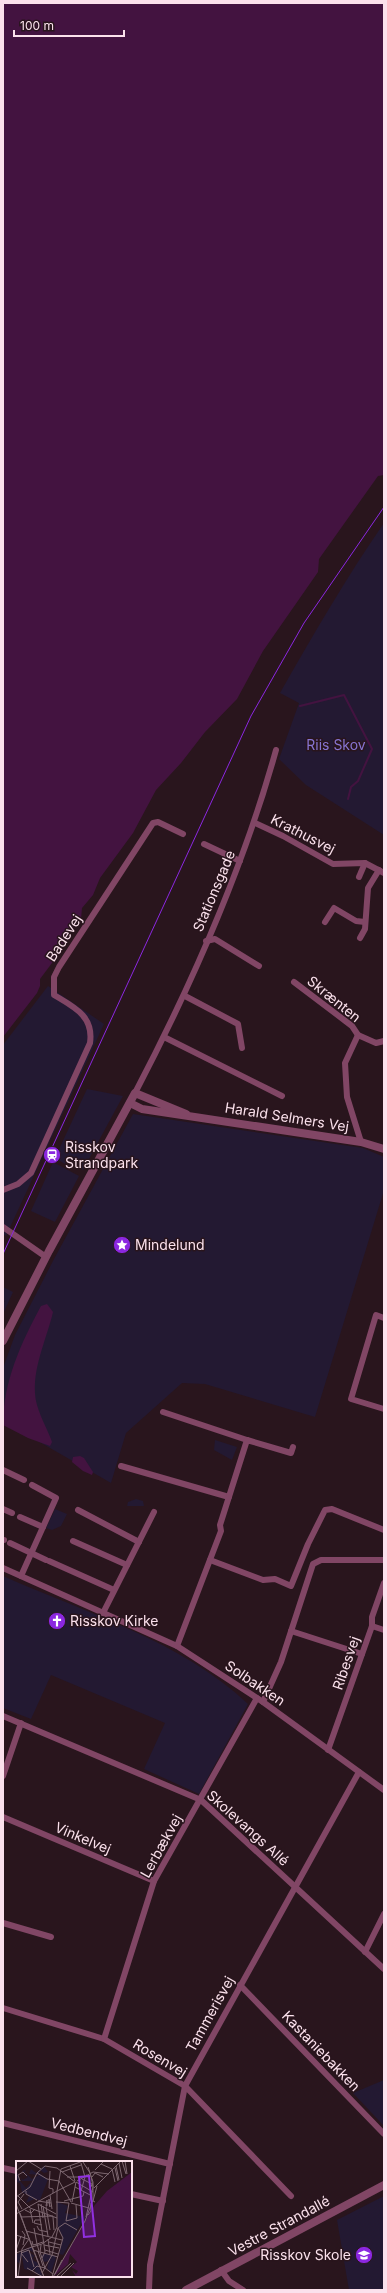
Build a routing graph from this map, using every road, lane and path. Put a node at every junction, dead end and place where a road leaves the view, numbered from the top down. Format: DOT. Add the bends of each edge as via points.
graph roads {
  1 [pos="276,750"];
  2 [pos="255,824"];
  3 [pos="183,834"];
  4 [pos="204,844"];
  5 [pos="240,861"];
  6 [pos="365,863"];
  7 [pos="382,871"];
  8 [pos="359,876"];
  9 [pos="325,922"];
  10 [pos="365,922"];
  11 [pos="360,938"];
  12 [pos="206,941"];
  13 [pos="259,966"];
  14 [pos="294,982"];
  15 [pos="185,996"];
  16 [pos="358,1035"];
  17 [pos="164,1037"];
  18 [pos="384,1041"];
  19 [pos="242,1048"];
  20 [pos="135,1093"];
  21 [pos="282,1096"];
  22 [pos="130,1103"];
  23 [pos="186,1114"];
  24 [pos="361,1142"];
  25 [pos="384,1149"];
  26 [pos="3,1190"];
  27 [pos="3,1228"];
  28 [pos="46,1257"];
  29 [pos="384,1318"];
  30 [pos="3,1341"];
  31 [pos="384,1409"];
  32 [pos="163,1412"];
  33 [pos="247,1440"];
  34 [pos="293,1447"];
  35 [pos="122,1466"];
  36 [pos="3,1470"];
  37 [pos="24,1480"];
  38 [pos="32,1485"];
  39 [pos="229,1497"];
  40 [pos="3,1509"];
  41 [pos="78,1510"];
  42 [pos="154,1512"];
  43 [pos="12,1513"];
  44 [pos="20,1517"];
  45 [pos="43,1527"];
  46 [pos="384,1530"];
  47 [pos="6,1541"];
  48 [pos="73,1541"];
  49 [pos="139,1542"];
  50 [pos="31,1553"];
  51 [pos="210,1560"];
  52 [pos="384,1560"];
  53 [pos="127,1565"];
  54 [pos="3,1568"];
  55 [pos="21,1576"];
  56 [pos="384,1583"];
  57 [pos="114,1590"];
  58 [pos="103,1613"];
  59 [pos="372,1626"];
  60 [pos="384,1630"];
  61 [pos="291,1631"];
  62 [pos="177,1646"];
  63 [pos="362,1654"];
  64 [pos="260,1700"];
  65 [pos="3,1716"];
  66 [pos="21,1723"];
  67 [pos="328,1750"];
  68 [pos="359,1772"];
  69 [pos="3,1776"];
  70 [pos="384,1790"];
  71 [pos="201,1800"];
  72 [pos="3,1816"];
  73 [pos="154,1881"];
  74 [pos="296,1886"];
  75 [pos="384,1914"];
  76 [pos="3,1923"];
  77 [pos="51,1937"];
  78 [pos="366,1952"];
  79 [pos="384,1969"];
  80 [pos="240,1985"];
  81 [pos="3,2008"];
  82 [pos="104,2039"];
  83 [pos="185,2086"];
  84 [pos="3,2123"];
  85 [pos="384,2134"];
  86 [pos="170,2164"];
  87 [pos="3,2168"];
  88 [pos="16,2171"];
  89 [pos="384,2185"];
  90 [pos="132,2194"];
  91 [pos="291,2196"];
  92 [pos="163,2201"];
  93 [pos="221,2270"];
  94 [pos="32,2277"];
  95 [pos="31,2290"];
  96 [pos="149,2290"];
  97 [pos="186,2290"];
  98 [pos="243,2290"];
  1 -- 2 [label="street, Stationsgade"];
  2 -- 5 [label="street, Stationsgade"];
  2 -- 6 [label="street, Krathusvej" via="283,836 333,864"];
  3 -- 26 [label="street, Badevej" via="158,822 153,823 59,967 54,977 54,995 74,1006 89,1022 90,1043 31,1172 18,1184"];
  4 -- 5 [label="street"];
  5 -- 12 [label="street, Stationsgade"];
  6 -- 7 [label="street, Krathusvej"];
  6 -- 8 [label="street"];
  7 -- 10 [label="street, Krathusvej" via="368,888"];
  9 -- 10 [label="street" via="334,908 356,921"];
  10 -- 11 [label="street, Krathusvej"];
  12 -- 13 [label="street" via="215,939"];
  12 -- 15 [label="street, Stationsgade"];
  14 -- 16 [label="street, Skrænten" via="352,1026"];
  15 -- 17 [label="street, Stationsgade"];
  15 -- 19 [label="street" via="238,1024"];
  16 -- 18 [label="street" via="376,1043"];
  16 -- 24 [label="street" via="345,1063 347,1097"];
  17 -- 20 [label="street, Stationsgade"];
  17 -- 21 [label="street"];
  20 -- 22 [label="street"];
  20 -- 23 [label="street, Harald Selmers Vej"];
  22 -- 23 [label="street, Harald Selmers Vej" via="142,1109"];
  22 -- 28 [label="street"];
  23 -- 24 [label="street, Harald Selmers Vej"];
  24 -- 25 [label="street, Harald Selmers Vej"];
  27 -- 28 [label="street"];
  28 -- 30 [label="street"];
  29 -- 31 [label="street" via="376,1315 351,1399"];
  32 -- 33 [label="street"];
  33 -- 34 [label="street" via="291,1453"];
  33 -- 39 [label="street"];
  35 -- 39 [label="street"];
  36 -- 37 [label="street"];
  38 -- 45 [label="street" via="56,1498"];
  39 -- 51 [label="street" via="220,1525 221,1531"];
  40 -- 43 [label="street"];
  41 -- 49 [label="street"];
  42 -- 49 [label="street"];
  44 -- 45 [label="street"];
  45 -- 50 [label="street"];
  46 -- 51 [label="street" via="332,1509 325,1510 291,1586 275,1579 263,1580"];
  47 -- 50 [label="street"];
  48 -- 53 [label="street"];
  49 -- 53 [label="street"];
  50 -- 55 [label="street"];
  50 -- 57 [label="street"];
  51 -- 62 [label="street"];
  52 -- 61 [label="street, Lerbækvej" via="316,1561"];
  53 -- 57 [label="street"];
  54 -- 55 [label="street, Solbakken"];
  55 -- 58 [label="street, Solbakken"];
  56 -- 59 [label="street, Ribesvej" via="372,1617"];
  57 -- 58 [label="street"];
  58 -- 62 [label="street, Solbakken"];
  59 -- 60 [label="street"];
  59 -- 63 [label="street, Ribesvej"];
  61 -- 63 [label="street"];
  61 -- 64 [label="street, Lerbækvej" via="279,1668"];
  62 -- 64 [label="street, Solbakken"];
  63 -- 67 [label="street, Ribesvej"];
  64 -- 67 [label="street, Solbakken"];
  64 -- 71 [label="street, Lerbækvej"];
  65 -- 66 [label="street, Skolevangs Allé"];
  66 -- 69 [label="street"];
  66 -- 71 [label="street, Skolevangs Allé"];
  67 -- 68 [label="street, Solbakken"];
  68 -- 70 [label="street, Solbakken"];
  68 -- 74 [label="street, Tammerisvej"];
  71 -- 73 [label="street, Lerbækvej"];
  71 -- 74 [label="street, Skolevangs Allé"];
  72 -- 73 [label="street, Vinkelvej"];
  73 -- 82 [label="street, Lerbækvej"];
  74 -- 78 [label="street, Skolevangs Allé"];
  74 -- 80 [label="street, Tammerisvej"];
  75 -- 78 [label="street"];
  76 -- 77 [label="street"];
  78 -- 79 [label="street, Skolevangs Allé"];
  80 -- 83 [label="street, Tammerisvej"];
  80 -- 85 [label="street, Kastaniebakken"];
  81 -- 82 [label="street, Rosenvej"];
  82 -- 83 [label="street, Rosenvej"];
  83 -- 86 [label="street, Tammerisvej"];
  83 -- 91 [label="street, Rosenvej"];
  84 -- 86 [label="street, Vedbendvej"];
  86 -- 92 [label="street, Tammerisvej"];
  87 -- 88 [label="street"];
  89 -- 93 [label="street, Vestre Strandallé"];
  90 -- 92 [label="street"];
  92 -- 96 [label="street, Tammerisvej" via="150,2265"];
  93 -- 97 [label="street, Vestre Strandallé"];
  93 -- 98 [label="street" via="229,2281"];
  94 -- 95 [label="street"];
}
